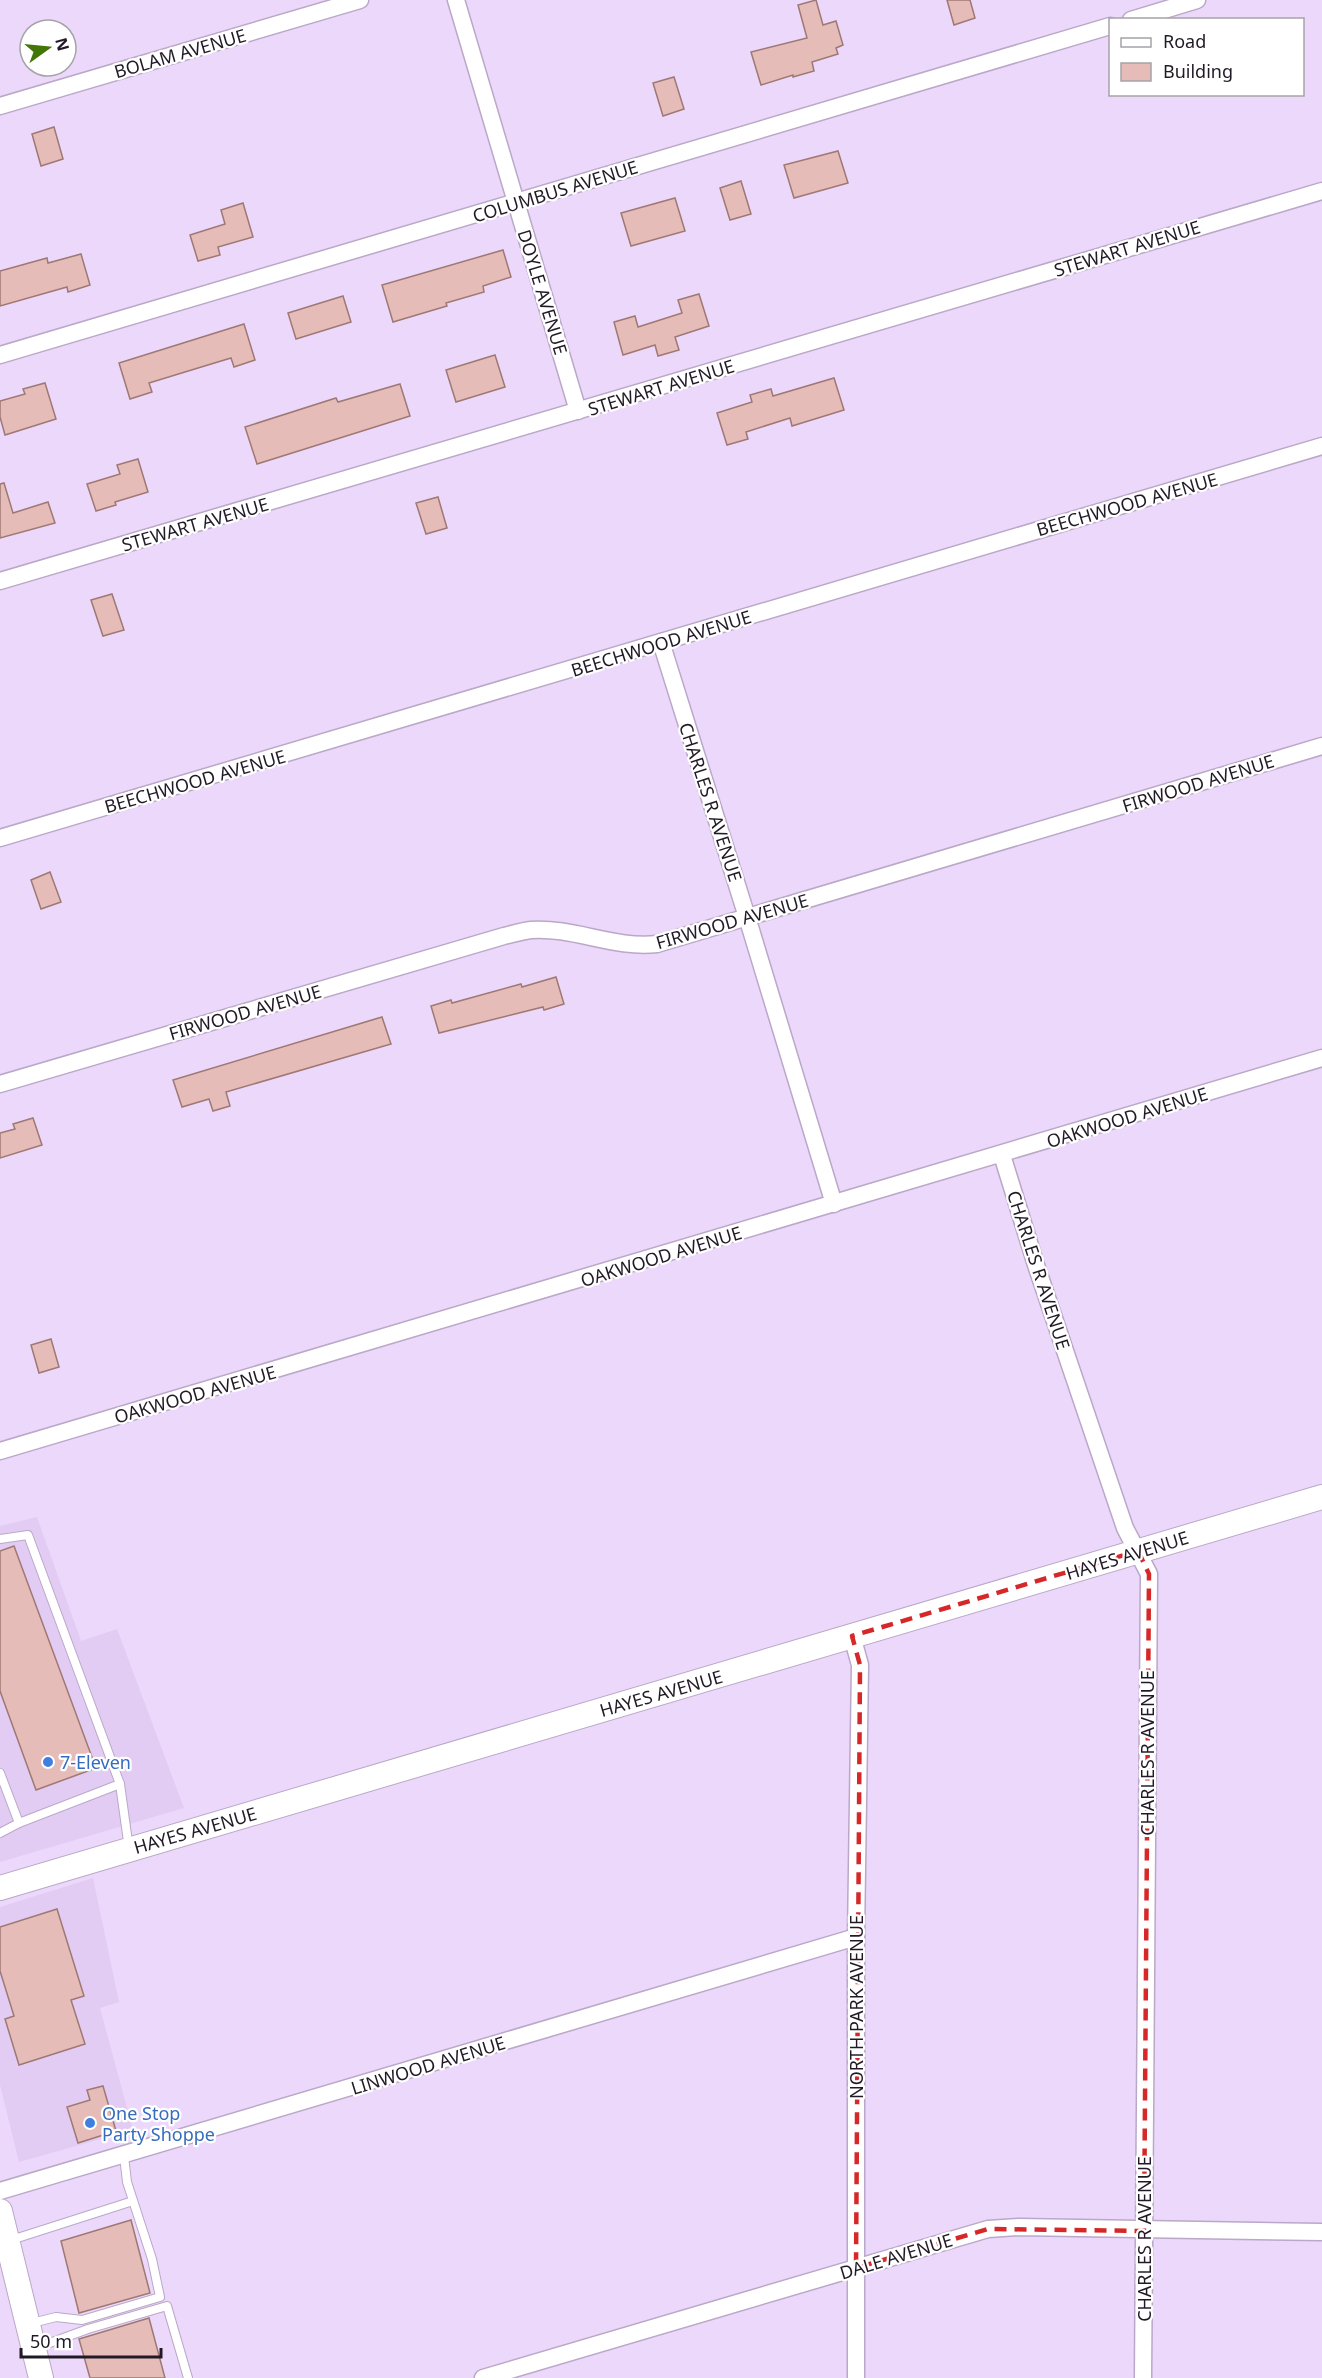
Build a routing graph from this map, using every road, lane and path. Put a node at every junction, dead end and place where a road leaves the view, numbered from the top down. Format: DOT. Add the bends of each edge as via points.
graph roads {
  1 [pos="360,0"];
  2 [pos="456,0"];
  3 [pos="1197,0"];
  4 [pos="1138,18"];
  5 [pos="1109,26"];
  6 [pos="0,106"];
  7 [pos="1322,191"];
  8 [pos="516,203"];
  9 [pos="0,355"];
  10 [pos="578,411"];
  11 [pos="1322,446"];
  12 [pos="0,581"];
  13 [pos="661,642"];
  14 [pos="1322,746"];
  15 [pos="0,838"];
  16 [pos="747,917"];
  17 [pos="1322,1058"];
  18 [pos="0,1084"];
  19 [pos="1002,1155"];
  20 [pos="834,1204"];
  21 [pos="0,1451"];
  22 [pos="1322,1497"];
  23 [pos="0,1539"];
  24 [pos="1138,1551"];
  25 [pos="852,1636"];
  26 [pos="0,1773"];
  27 [pos="120,1784"];
  28 [pos="19,1823"];
  29 [pos="0,1833"];
  30 [pos="129,1850"];
  31 [pos="0,1888"];
  32 [pos="856,1937"];
  33 [pos="124,2156"];
  34 [pos="0,2192"];
  35 [pos="133,2200"];
  36 [pos="0,2211"];
  37 [pos="1144,2230"];
  38 [pos="1322,2232"];
  39 [pos="8,2241"];
  40 [pos="7,2268"];
  41 [pos="856,2268"];
  42 [pos="28,2324"];
  43 [pos="34,2349"];
  44 [pos="494,2376"];
  45 [pos="40,2378"];
  46 [pos="188,2378"];
  47 [pos="856,2378"];
  48 [pos="1143,2378"];
  1 -- 6 [label="street, BOLAM AVENUE"];
  2 -- 8 [label="street, DOYLE AVENUE"];
  3 -- 4 [label="street"];
  5 -- 8 [label="street, COLUMBUS AVENUE"];
  7 -- 10 [label="street, STEWART AVENUE"];
  8 -- 9 [label="street, COLUMBUS AVENUE"];
  8 -- 10 [label="street, DOYLE AVENUE"];
  10 -- 12 [label="street, STEWART AVENUE"];
  11 -- 13 [label="street, BEECHWOOD AVENUE"];
  13 -- 15 [label="street, BEECHWOOD AVENUE"];
  13 -- 16 [label="street, CHARLES R AVENUE"];
  14 -- 16 [label="street, FIRWOOD AVENUE"];
  16 -- 18 [label="street, FIRWOOD AVENUE" via="657,945 532,930 504,936"];
  16 -- 20 [label="street, CHARLES R AVENUE"];
  17 -- 19 [label="street, OAKWOOD AVENUE"];
  19 -- 20 [label="street, OAKWOOD AVENUE"];
  19 -- 24 [label="street, CHARLES R AVENUE" via="1090,1429 1125,1528"];
  20 -- 21 [label="street, OAKWOOD AVENUE"];
  22 -- 24 [label="street, HAYES AVENUE"];
  23 -- 27 [label="lane" via="28,1535"];
  24 -- 25 [label="street, HAYES AVENUE"];
  24 -- 37 [label="street, CHARLES R AVENUE" via="1149,1574"];
  25 -- 30 [label="street, HAYES AVENUE"];
  25 -- 32 [label="street, NORTH PARK AVENUE" via="860,1665"];
  26 -- 28 [label="lane"];
  27 -- 28 [label="lane"];
  27 -- 30 [label="lane"];
  28 -- 29 [label="lane"];
  30 -- 31 [label="street, HAYES AVENUE"];
  32 -- 33 [label="street, LINWOOD AVENUE"];
  32 -- 41 [label="street, NORTH PARK AVENUE"];
  33 -- 34 [label="street, LINWOOD AVENUE"];
  33 -- 35 [label="lane"];
  35 -- 39 [label="lane"];
  35 -- 42 [label="lane" via="160,2297 82,2320 56,2317"];
  36 -- 39 [label="street"];
  37 -- 38 [label="street, DALE AVENUE"];
  37 -- 41 [label="street, DALE AVENUE" via="988,2229"];
  37 -- 48 [label="street, CHARLES R AVENUE"];
  39 -- 40 [label="street"];
  40 -- 42 [label="street"];
  41 -- 44 [label="street, DALE AVENUE"];
  41 -- 47 [label="street, NORTH PARK AVENUE"];
  42 -- 43 [label="street"];
  43 -- 45 [label="street"];
  43 -- 46 [label="lane" via="167,2306"];
}
